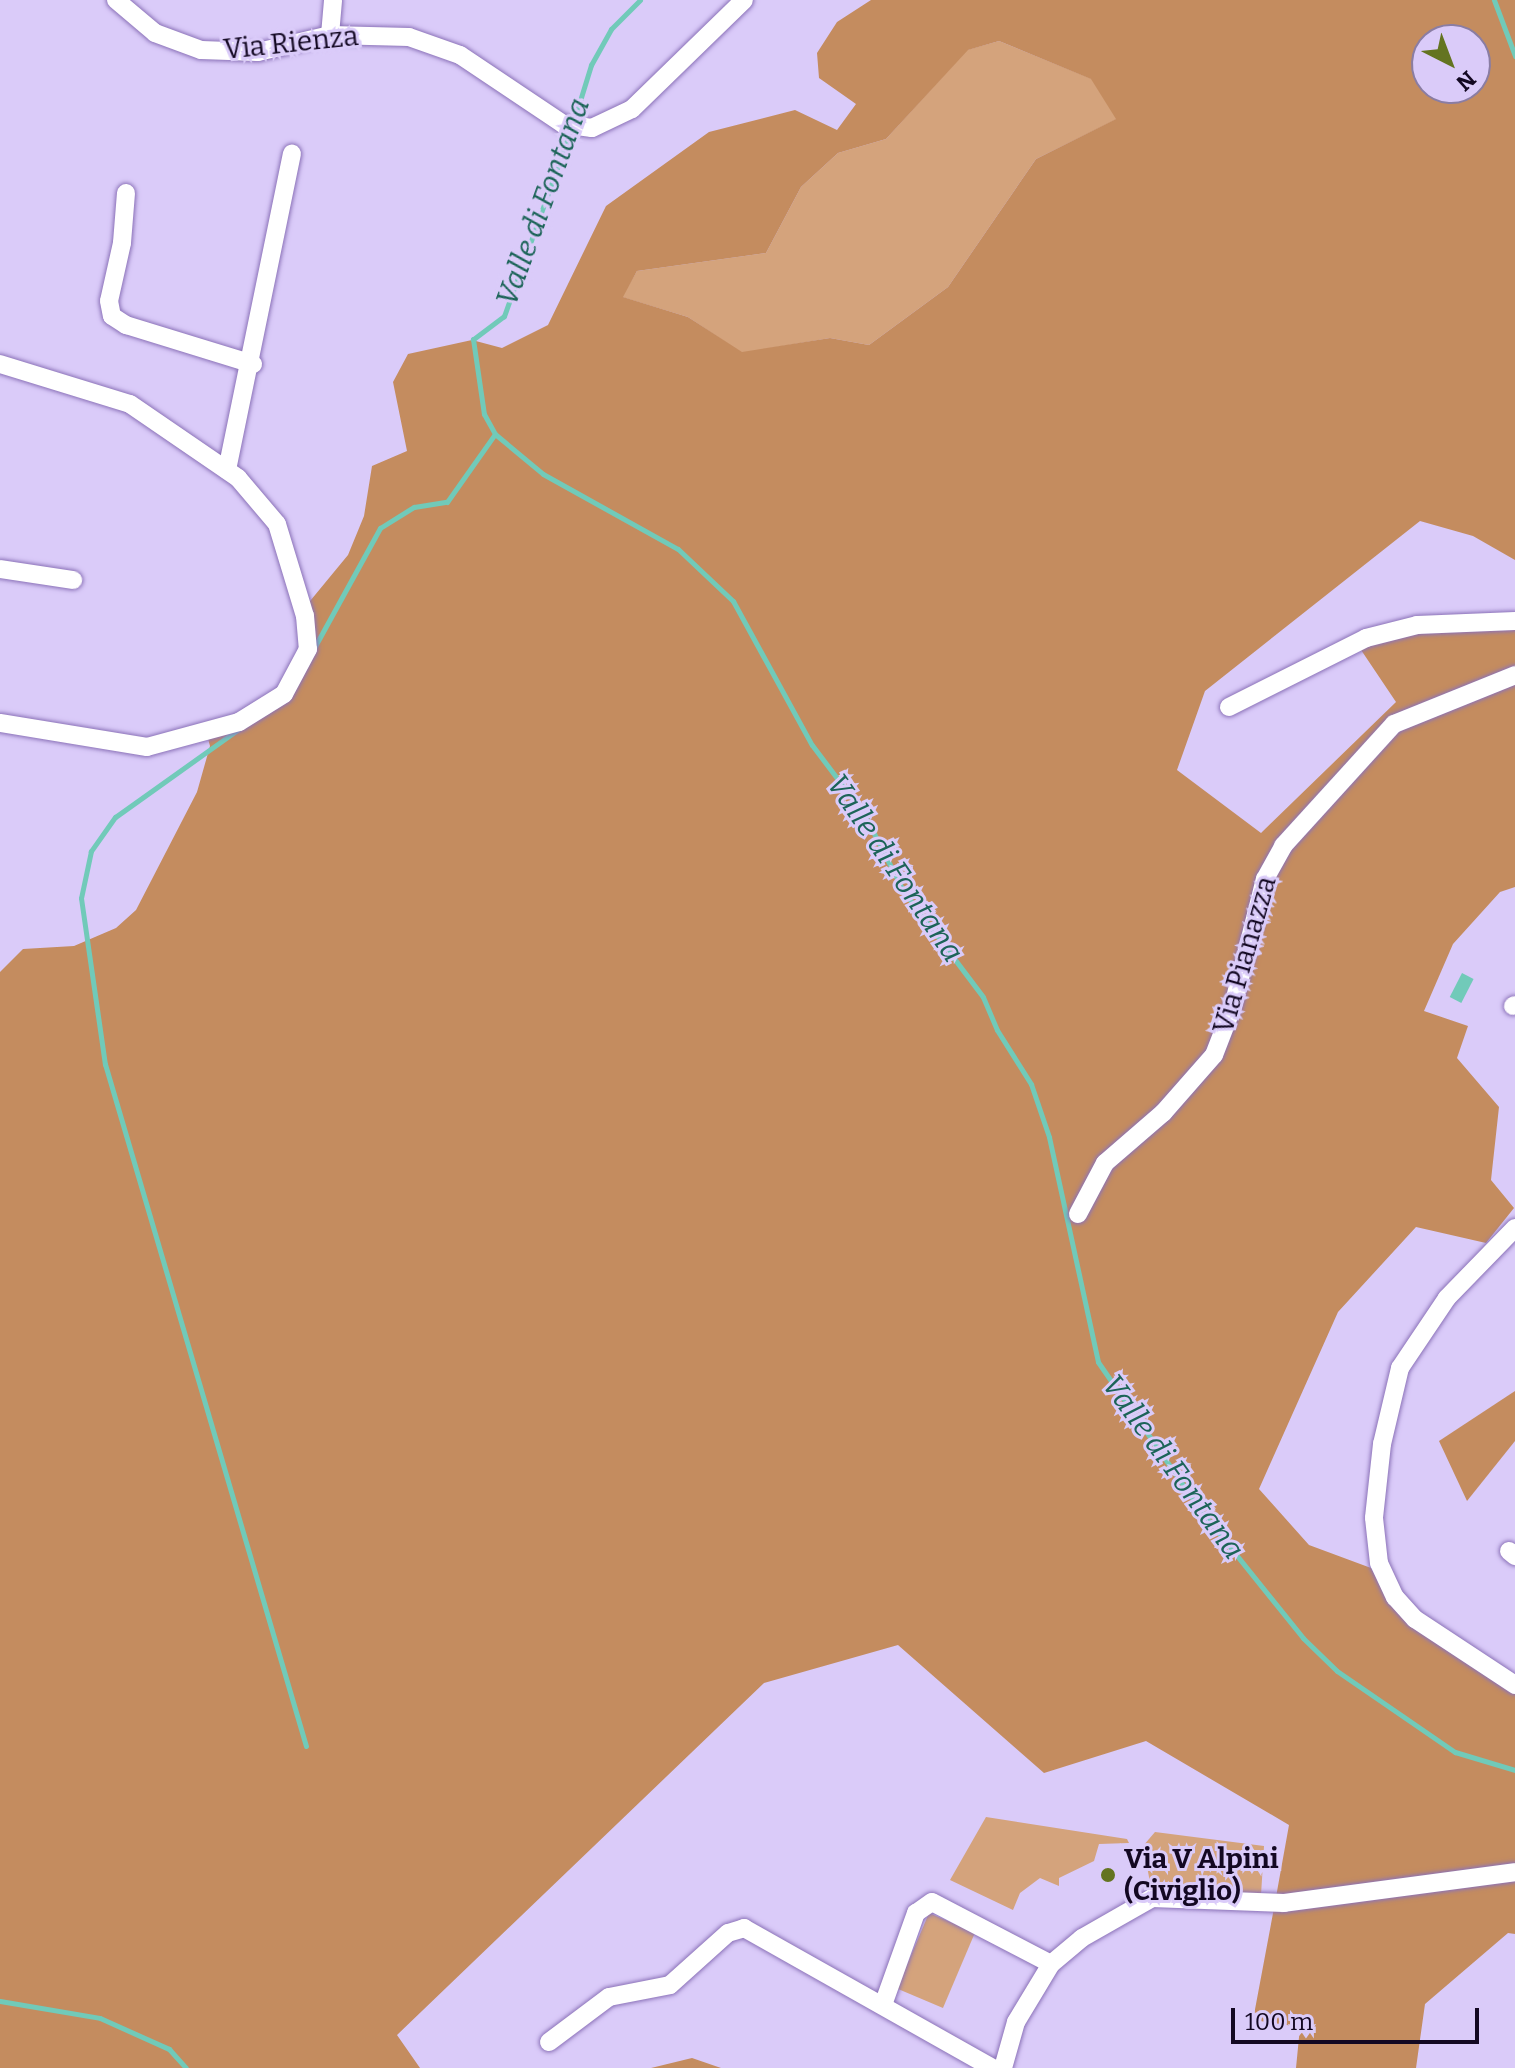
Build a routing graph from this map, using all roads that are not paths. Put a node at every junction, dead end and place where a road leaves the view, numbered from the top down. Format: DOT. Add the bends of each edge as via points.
graph roads {
  1 [pos="116,0"];
  2 [pos="333,0"];
  3 [pos="744,0"];
  4 [pos="330,35"];
  5 [pos="292,154"];
  6 [pos="126,193"];
  7 [pos="0,364"];
  8 [pos="253,364"];
  9 [pos="227,470"];
  10 [pos="0,569"];
  11 [pos="73,580"];
  12 [pos="1515,621"];
  13 [pos="1515,675"];
  14 [pos="1229,707"];
  15 [pos="0,723"];
  16 [pos="1078,1214"];
  17 [pos="1515,1228"];
  18 [pos="1515,1685"];
  19 [pos="1515,1872"];
  20 [pos="1051,1964"];
  21 [pos="883,2005"];
  22 [pos="549,2042"];
  23 [pos="992,2068"];
  24 [pos="1003,2068"];
  1 -- 4 [label="street, Via Rienza" via="155,33 201,50 258,52"];
  2 -- 4 [label="street"];
  3 -- 4 [label="street, Via Rienza" via="632,109 605,125 577,128 552,118 460,55 409,37"];
  5 -- 8 [label="street"];
  6 -- 8 [label="street" via="109,301 112,316 126,325"];
  7 -- 9 [label="street" via="130,404"];
  8 -- 9 [label="street"];
  9 -- 15 [label="street" via="277,524 305,616 308,649 284,694 239,722 147,747"];
  10 -- 11 [label="street"];
  12 -- 14 [label="street" via="1417,625 1366,638"];
  13 -- 16 [label="street, Via Pianazza" via="1394,724 1283,846 1265,879 1233,1006 1214,1055 1163,1113 1105,1163"];
  17 -- 18 [label="street" via="1447,1298 1400,1368 1382,1444 1374,1518 1379,1563 1395,1597 1415,1619"];
  19 -- 20 [label="street" via="1284,1903 1164,1896 1114,1920"];
  20 -- 21 [label="street" via="932,1902 916,1913"];
  20 -- 24 [label="street" via="1016,2022"];
  21 -- 22 [label="street" via="744,1928 728,1933 670,1985 609,1997"];
  21 -- 23 [label="street"];
}
